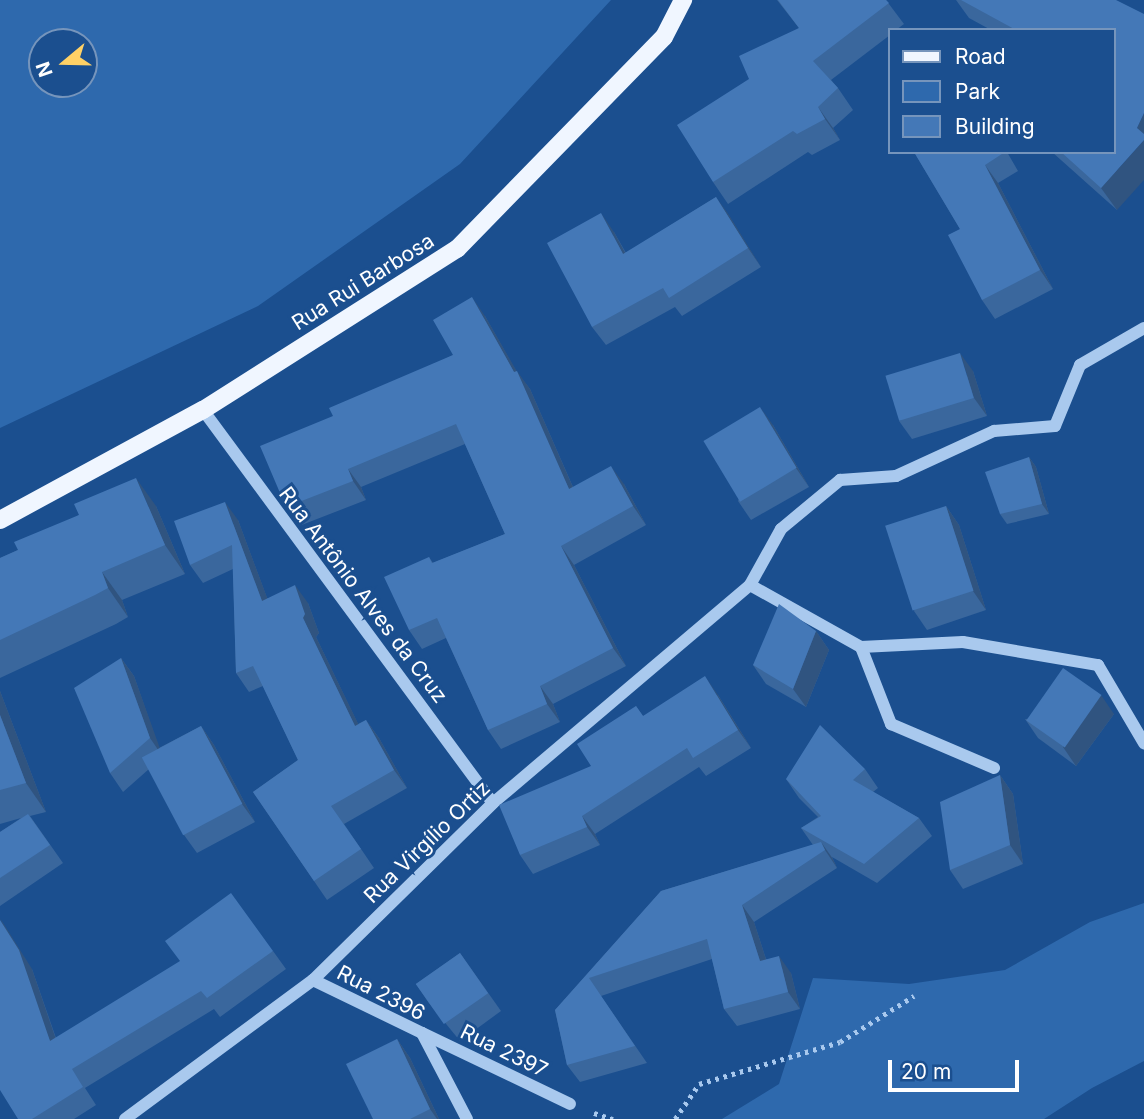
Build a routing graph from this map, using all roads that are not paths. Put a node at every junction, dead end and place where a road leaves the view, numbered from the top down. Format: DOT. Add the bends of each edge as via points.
graph roads {
  1 [pos="683,0"];
  2 [pos="1144,328"];
  3 [pos="203,410"];
  4 [pos="0,520"];
  5 [pos="750,585"];
  6 [pos="861,647"];
  7 [pos="1144,743"];
  8 [pos="994,768"];
  9 [pos="493,803"];
  10 [pos="313,980"];
  11 [pos="422,1033"];
  12 [pos="569,1104"];
  13 [pos="125,1119"];
  14 [pos="467,1119"];
  1 -- 3 [label="main road, Rua Rui Barbosa" via="664,37 457,248"];
  2 -- 5 [label="street" via="1080,365 1055,426 994,431 896,476 840,480 781,529"];
  3 -- 4 [label="main road, Rua Rui Barbosa"];
  3 -- 9 [label="street, Rua Antônio Alves da Cruz"];
  5 -- 6 [label="street"];
  5 -- 9 [label="street, Rua Virgílio Ortiz"];
  6 -- 7 [label="street" via="963,642 1098,665"];
  6 -- 8 [label="street" via="891,724"];
  9 -- 10 [label="street, Rua Virgílio Ortiz"];
  10 -- 11 [label="street, Rua 2396"];
  10 -- 13 [label="street, Rua Virgílio Ortiz"];
  11 -- 12 [label="street, Rua 2397"];
  11 -- 14 [label="street, Rua 2396"];
}
